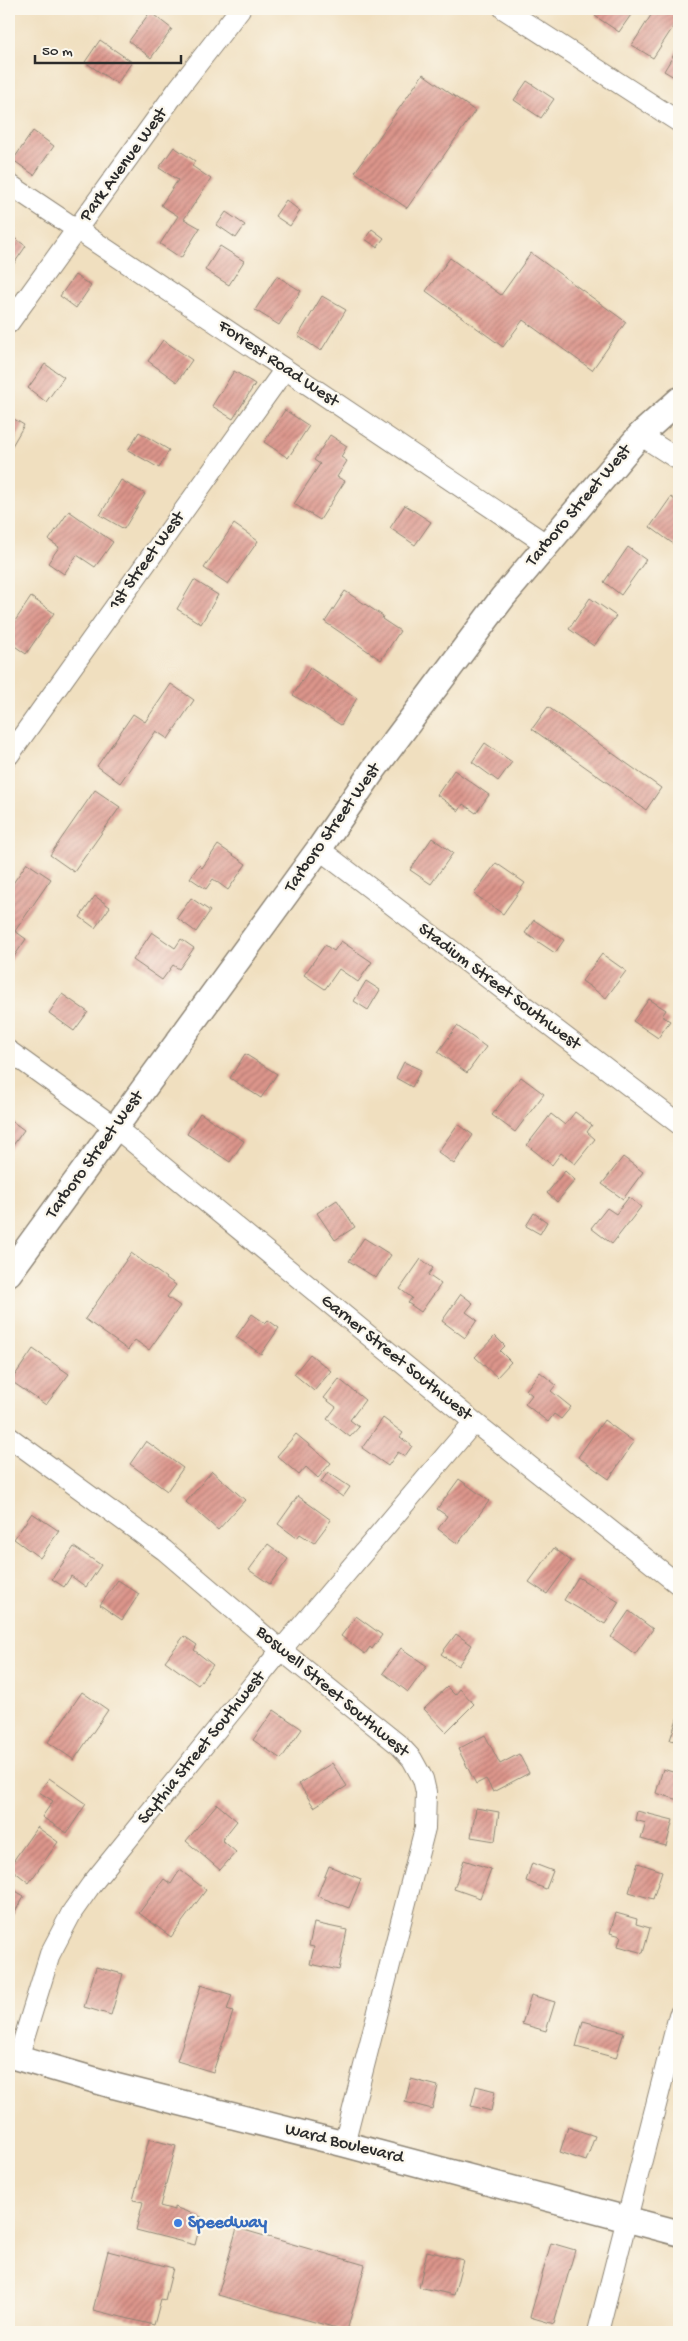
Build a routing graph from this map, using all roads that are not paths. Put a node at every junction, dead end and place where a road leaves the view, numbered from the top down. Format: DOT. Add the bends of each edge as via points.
graph roads {
  1 [pos="240,9"];
  2 [pos="504,9"];
  3 [pos="679,122"];
  4 [pos="9,184"];
  5 [pos="77,230"];
  6 [pos="9,323"];
  7 [pos="285,368"];
  8 [pos="679,400"];
  9 [pos="640,435"];
  10 [pos="679,460"];
  11 [pos="546,544"];
  12 [pos="9,754"];
  13 [pos="319,849"];
  14 [pos="9,1051"];
  15 [pos="679,1124"];
  16 [pos="116,1128"];
  17 [pos="9,1273"];
  18 [pos="474,1422"];
  19 [pos="9,1437"];
  20 [pos="679,1585"];
  21 [pos="281,1650"];
  22 [pos="679,2015"];
  23 [pos="13,2056"];
  24 [pos="344,2144"];
  25 [pos="627,2219"];
  26 [pos="679,2232"];
  27 [pos="598,2332"];
  1 -- 5 [label="street, Park Avenue West"];
  2 -- 3 [label="street"];
  4 -- 5 [label="street, Forrest Road West"];
  5 -- 6 [label="street, Park Avenue West"];
  5 -- 7 [label="street, Forrest Road West"];
  7 -- 11 [label="street, Forrest Road West"];
  7 -- 12 [label="street, 1st Street West"];
  8 -- 9 [label="main road, Tarboro Street West"];
  9 -- 10 [label="street"];
  9 -- 11 [label="main road, Tarboro Street West"];
  11 -- 13 [label="main road, Tarboro Street West" via="374,769"];
  13 -- 15 [label="street, Stadium Street Southwest"];
  13 -- 16 [label="main road, Tarboro Street West"];
  14 -- 16 [label="street, Garner Street Southwest"];
  16 -- 17 [label="main road, Tarboro Street West"];
  16 -- 18 [label="street, Garner Street Southwest"];
  18 -- 20 [label="street, Garner Street Southwest"];
  18 -- 21 [label="street, Scythia Street Southwest"];
  19 -- 21 [label="street, Boswell Street Southwest" via="164,1550"];
  21 -- 23 [label="street, Scythia Street Southwest" via="72,1912 50,1954"];
  21 -- 24 [label="street, Boswell Street Southwest" via="399,1745 417,1767 426,1792 425,1828"];
  22 -- 25 [label="street"];
  23 -- 24 [label="main road, Ward Boulevard" via="120,2088"];
  24 -- 25 [label="main road, Ward Boulevard"];
  25 -- 26 [label="main road, Ward Boulevard"];
  25 -- 27 [label="street"];
}
